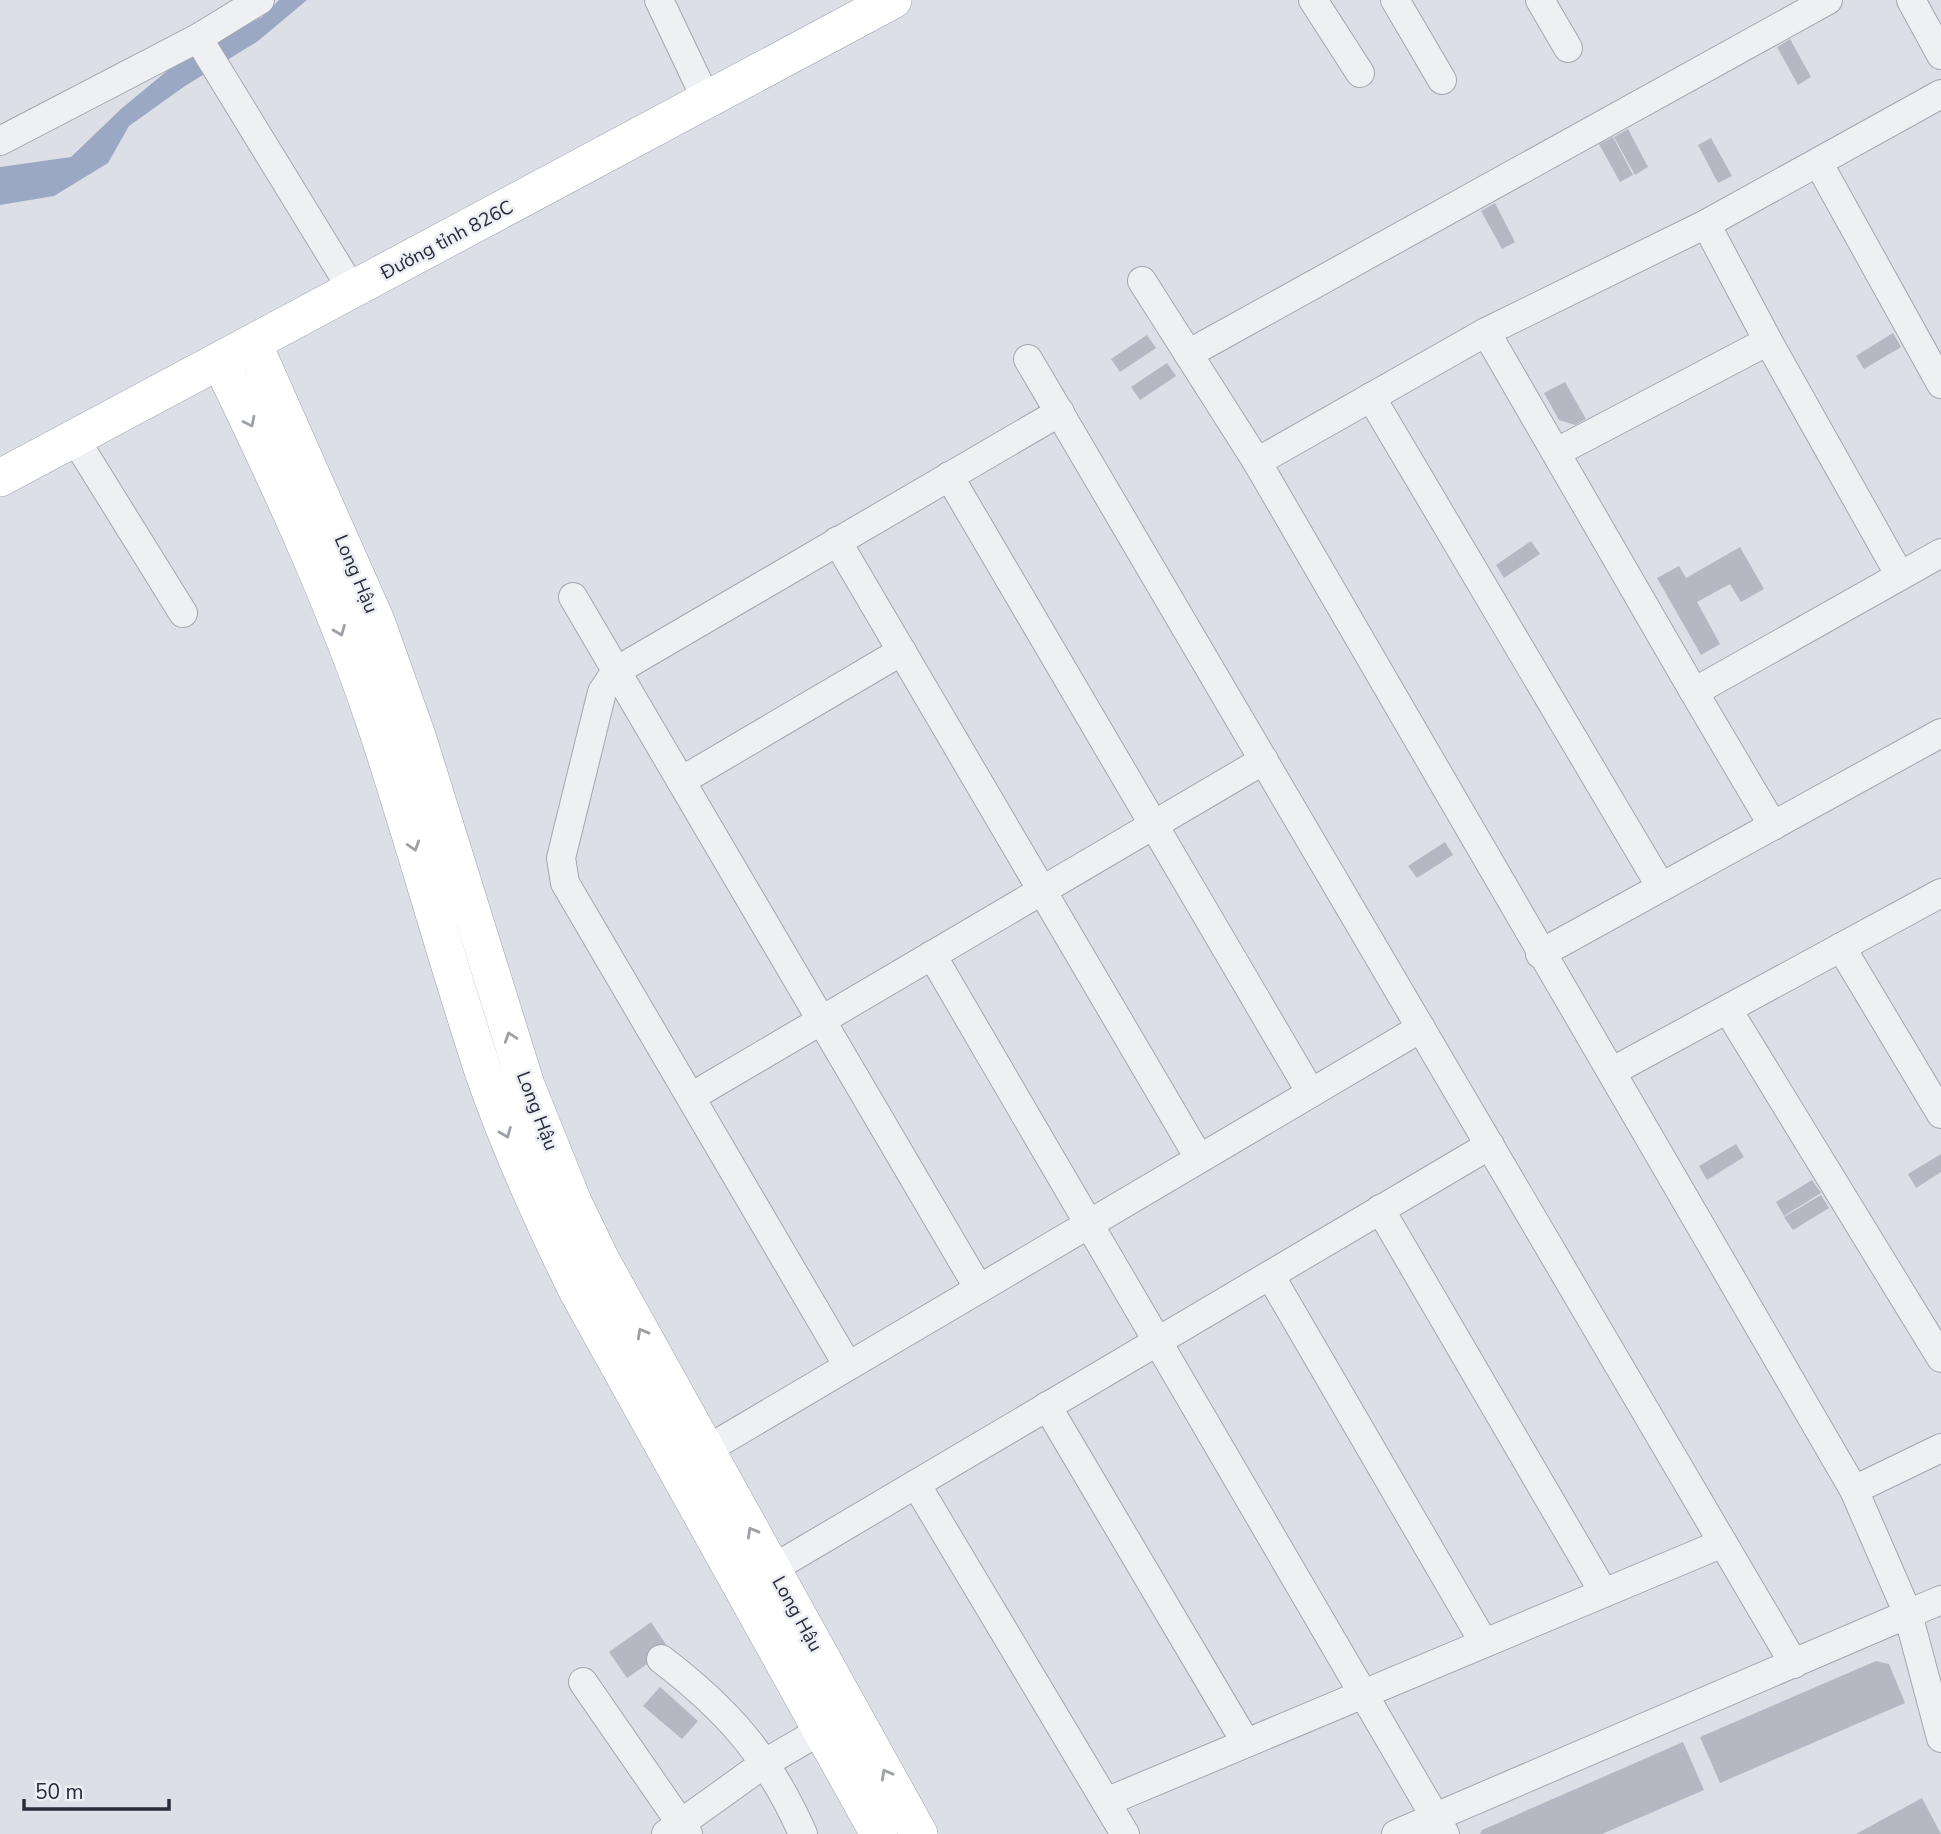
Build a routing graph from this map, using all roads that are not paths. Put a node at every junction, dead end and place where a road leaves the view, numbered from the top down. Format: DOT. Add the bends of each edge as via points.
graph roads {
  1 [pos="260,0"];
  2 [pos="659,0"];
  3 [pos="893,0"];
  4 [pos="1312,0"];
  5 [pos="1395,0"];
  6 [pos="1540,0"];
  7 [pos="1828,0"];
  8 [pos="1911,0"];
  9 [pos="1568,48"];
  10 [pos="206,51"];
  11 [pos="1941,55"];
  12 [pos="1360,73"];
  13 [pos="1443,80"];
  14 [pos="1941,94"];
  15 [pos="707,101"];
  16 [pos="0,141"];
  17 [pos="1819,164"];
  18 [pos="1706,224"];
  19 [pos="1142,281"];
  20 [pos="353,291"];
  21 [pos="1486,332"];
  22 [pos="1768,341"];
  23 [pos="253,343"];
  24 [pos="1188,354"];
  25 [pos="1028,359"];
  26 [pos="220,361"];
  27 [pos="1941,384"];
  28 [pos="1371,397"];
  29 [pos="1060,412"];
  30 [pos="75,439"];
  31 [pos="1557,452"];
  32 [pos="1257,462"];
  33 [pos="949,476"];
  34 [pos="0,478"];
  35 [pos="838,541"];
  36 [pos="1941,553"];
  37 [pos="1899,574"];
  38 [pos="573,597"];
  39 [pos="183,613"];
  40 [pos="902,651"];
  41 [pos="616,671"];
  42 [pos="1694,692"];
  43 [pos="1941,733"];
  44 [pos="1264,760"];
  45 [pos="681,781"];
  46 [pos="1153,824"];
  47 [pos="1773,826"];
  48 [pos="1661,887"];
  49 [pos="1042,890"];
  50 [pos="1941,893"];
  51 [pos="1841,947"];
  52 [pos="1540,954"];
  53 [pos="932,955"];
  54 [pos="1728,1010"];
  55 [pos="821,1020"];
  56 [pos="1421,1028"];
  57 [pos="1613,1072"];
  58 [pos="1932,1079"];
  59 [pos="1311,1093"];
  60 [pos="691,1097"];
  61 [pos="1941,1114"];
  62 [pos="1489,1144"];
  63 [pos="1199,1158"];
  64 [pos="1380,1209"];
  65 [pos="1090,1223"];
  66 [pos="1270,1275"];
  67 [pos="979,1289"];
  68 [pos="1158,1340"];
  69 [pos="1941,1358"];
  70 [pos="848,1366"];
  71 [pos="1047,1406"];
  72 [pos="1941,1448"];
  73 [pos="706,1450"];
  74 [pos="675,1468"];
  75 [pos="916,1484"];
  76 [pos="1854,1490"];
  77 [pos="1723,1543"];
  78 [pos="773,1569"];
  79 [pos="742,1588"];
  80 [pos="1604,1593"];
  81 [pos="1941,1600"];
  82 [pos="1908,1614"];
  83 [pos="1484,1643"];
  84 [pos="662,1659"];
  85 [pos="1794,1664"];
  86 [pos="583,1682"];
  87 [pos="1365,1693"];
  88 [pos="852,1713"];
  89 [pos="821,1730"];
  90 [pos="1941,1738"];
  91 [pos="1246,1743"];
  92 [pos="765,1763"];
  93 [pos="1106,1802"];
  94 [pos="1441,1825"];
  95 [pos="678,1830"];
  96 [pos="803,1834"];
  97 [pos="879,1834"];
  98 [pos="919,1834"];
  99 [pos="1125,1834"];
  100 [pos="1396,1834"];
  1 -- 10 [label="street"];
  2 -- 15 [label="street"];
  3 -- 15 [label="main road, Đường tỉnh 826C"];
  4 -- 12 [label="street"];
  5 -- 13 [label="street"];
  6 -- 9 [label="street"];
  7 -- 24 [label="street"];
  8 -- 11 [label="street"];
  10 -- 16 [label="street"];
  10 -- 20 [label="street"];
  14 -- 17 [label="street"];
  15 -- 20 [label="main road, Đường tỉnh 826C"];
  17 -- 18 [label="street"];
  17 -- 27 [label="street"];
  18 -- 21 [label="street"];
  18 -- 22 [label="street"];
  19 -- 24 [label="street"];
  20 -- 23 [label="main road, Đường tỉnh 826C"];
  21 -- 28 [label="street"];
  21 -- 31 [label="street"];
  22 -- 31 [label="street"];
  22 -- 37 [label="street"];
  23 -- 26 [label="main road, Đường tỉnh 826C"];
  73 -- 23 [label="main road, Long Hậu, one-way" via="601,1260 549,1144 385,644"];
  24 -- 32 [label="street"];
  25 -- 29 [label="street"];
  26 -- 30 [label="main road, Đường tỉnh 826C"];
  26 -- 74 [label="main road, Long Hậu, one-way" via="291,512 365,696 505,1130 573,1282"];
  28 -- 32 [label="street"];
  28 -- 48 [label="street"];
  29 -- 33 [label="street"];
  29 -- 44 [label="street"];
  30 -- 34 [label="main road, Đường tỉnh 826C"];
  30 -- 39 [label="street"];
  31 -- 42 [label="street"];
  32 -- 52 [label="street"];
  33 -- 35 [label="street"];
  33 -- 46 [label="street"];
  35 -- 40 [label="street"];
  35 -- 41 [label="street"];
  36 -- 37 [label="street"];
  37 -- 42 [label="street"];
  38 -- 41 [label="street"];
  40 -- 45 [label="street"];
  40 -- 49 [label="street"];
  41 -- 45 [label="street"];
  41 -- 60 [label="street" via="602,692 561,871"];
  42 -- 47 [label="street"];
  43 -- 47 [label="street"];
  44 -- 46 [label="street"];
  44 -- 56 [label="street"];
  45 -- 55 [label="street"];
  46 -- 49 [label="street"];
  46 -- 59 [label="street"];
  47 -- 48 [label="street"];
  48 -- 52 [label="street"];
  49 -- 53 [label="street"];
  49 -- 63 [label="street"];
  50 -- 51 [label="street"];
  51 -- 54 [label="street"];
  51 -- 58 [label="street"];
  52 -- 57 [label="street"];
  53 -- 55 [label="street"];
  53 -- 65 [label="street"];
  54 -- 57 [label="street"];
  54 -- 69 [label="street"];
  55 -- 60 [label="street"];
  55 -- 67 [label="street"];
  56 -- 59 [label="street"];
  56 -- 62 [label="street"];
  57 -- 76 [label="street"];
  58 -- 61 [label="street"];
  59 -- 63 [label="street"];
  60 -- 70 [label="street"];
  62 -- 64 [label="street"];
  62 -- 77 [label="street"];
  63 -- 65 [label="street"];
  64 -- 66 [label="street"];
  64 -- 80 [label="street"];
  65 -- 67 [label="street"];
  65 -- 68 [label="street"];
  66 -- 68 [label="street"];
  66 -- 83 [label="street"];
  67 -- 70 [label="street"];
  68 -- 71 [label="street"];
  68 -- 87 [label="street"];
  70 -- 73 [label="street"];
  71 -- 75 [label="street"];
  71 -- 91 [label="street"];
  72 -- 76 [label="street"];
  73 -- 74 [label="street"];
  78 -- 73 [label="main road, Long Hậu, one-way"];
  74 -- 79 [label="main road, Long Hậu"];
  75 -- 78 [label="street"];
  75 -- 93 [label="street"];
  76 -- 82 [label="street"];
  77 -- 80 [label="street"];
  77 -- 85 [label="street"];
  78 -- 79 [label="street"];
  78 -- 88 [label="main road, Long Hậu"];
  79 -- 89 [label="main road, Long Hậu"];
  80 -- 83 [label="street"];
  81 -- 82 [label="street"];
  82 -- 85 [label="street"];
  82 -- 90 [label="street"];
  83 -- 87 [label="street"];
  84 -- 92 [label="street" via="689,1693 746,1736"];
  85 -- 94 [label="street"];
  86 -- 95 [label="street"];
  87 -- 91 [label="street"];
  87 -- 94 [label="street"];
  88 -- 89 [label="street"];
  98 -- 88 [label="main road, Long Hậu, one-way"];
  89 -- 92 [label="street"];
  89 -- 97 [label="main road, Long Hậu"];
  91 -- 93 [label="street"];
  92 -- 95 [label="street"];
  92 -- 96 [label="street"];
  93 -- 99 [label="street"];
  94 -- 100 [label="street"];
}
